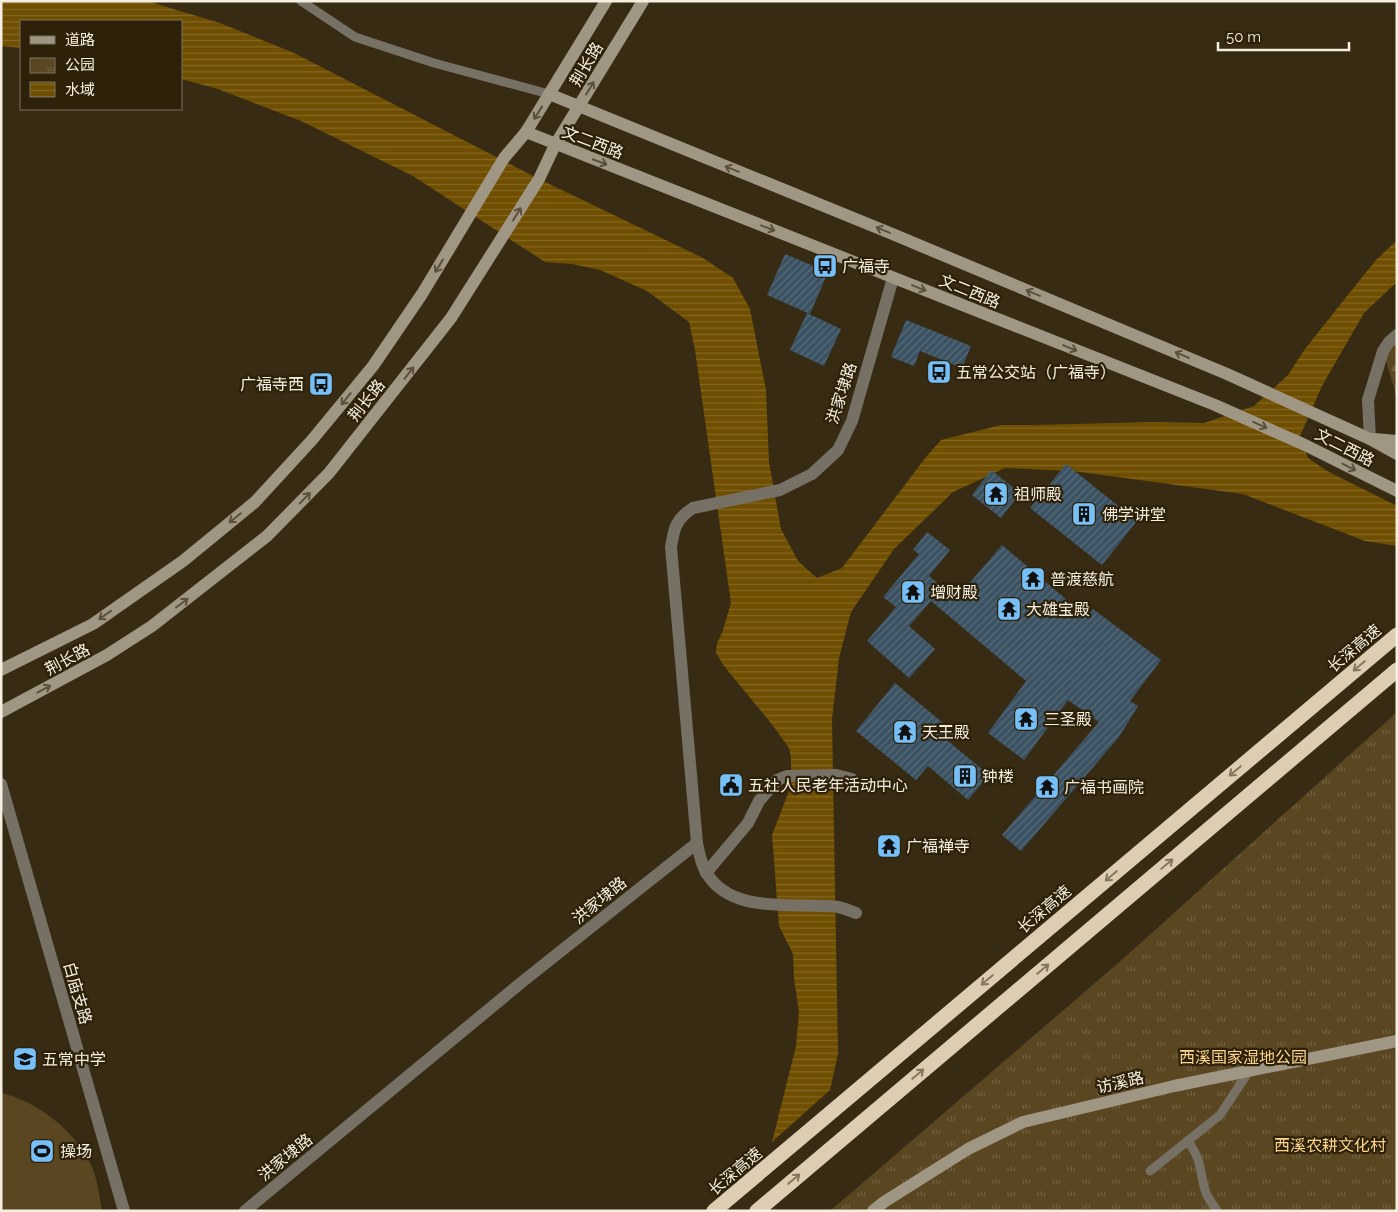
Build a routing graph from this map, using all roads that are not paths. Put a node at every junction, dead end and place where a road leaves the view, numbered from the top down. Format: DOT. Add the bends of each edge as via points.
graph roads {
  1 [pos="301,1"];
  2 [pos="606,1"];
  3 [pos="643,1"];
  4 [pos="550,94"];
  5 [pos="578,107"];
  6 [pos="526,132"];
  7 [pos="555,145"];
  8 [pos="893,278"];
  9 [pos="1397,335"];
  10 [pos="1370,439"];
  11 [pos="1397,441"];
  12 [pos="1397,454"];
  13 [pos="1397,491"];
  14 [pos="1397,634"];
  15 [pos="1,670"];
  16 [pos="1397,670"];
  17 [pos="1,712"];
  18 [pos="852,779"];
  19 [pos="1,784"];
  20 [pos="697,843"];
  21 [pos="706,873"];
  22 [pos="856,913"];
  23 [pos="1397,1041"];
  24 [pos="1249,1071"];
  25 [pos="1187,1142"];
  26 [pos="1150,1170"];
  27 [pos="124,1211"];
  28 [pos="245,1211"];
  29 [pos="714,1211"];
  30 [pos="757,1211"];
  31 [pos="874,1211"];
  32 [pos="1217,1211"];
  1 -- 4 [label="lane" via="355,38"];
  2 -- 4 [label="main road, 荆长路"];
  5 -- 3 [label="main road, 荆长路, one-way"];
  4 -- 5 [label="main road, 文二西路"];
  4 -- 6 [label="main road, 荆长路, one-way"];
  5 -- 7 [label="main road, 荆长路"];
  10 -- 5 [label="main road, 文二西路, one-way" via="1228,374"];
  6 -- 7 [label="main road, 文二西路"];
  6 -- 15 [label="main road, 荆长路, one-way" via="504,158 422,294 373,366 255,502 182,561 93,624"];
  7 -- 8 [label="main road, 文二西路, one-way"];
  17 -- 7 [label="main road, 荆长路, one-way" via="108,655 152,626 267,536 329,473 451,318 539,179"];
  8 -- 13 [label="main road, 文二西路, one-way" via="1215,406 1305,445"];
  8 -- 20 [label="street, 洪家埭路" via="852,421 838,450 812,474 780,490 693,508 682,516 674,529 671,547"];
  9 -- 10 [label="street" via="1384,351 1368,400"];
  10 -- 11 [label="main road"];
  10 -- 12 [label="main road, 文二西路"];
  14 -- 29 [label="highway, 长深高速, one-way"];
  30 -- 16 [label="highway, one-way"];
  18 -- 21 [label="street" via="836,775 787,776 777,780 759,801 748,823"];
  19 -- 27 [label="street, 白庙支路"];
  20 -- 21 [label="street"];
  20 -- 28 [label="street, 洪家埭路" via="522,982"];
  21 -- 22 [label="street" via="719,888 763,905 839,907"];
  23 -- 24 [label="main road, 访溪路"];
  24 -- 25 [label="lane" via="1220,1115"];
  24 -- 31 [label="main road, 访溪路" via="1023,1122 968,1149"];
  25 -- 26 [label="lane"];
  25 -- 32 [label="lane" via="1196,1151 1207,1194"];
}
